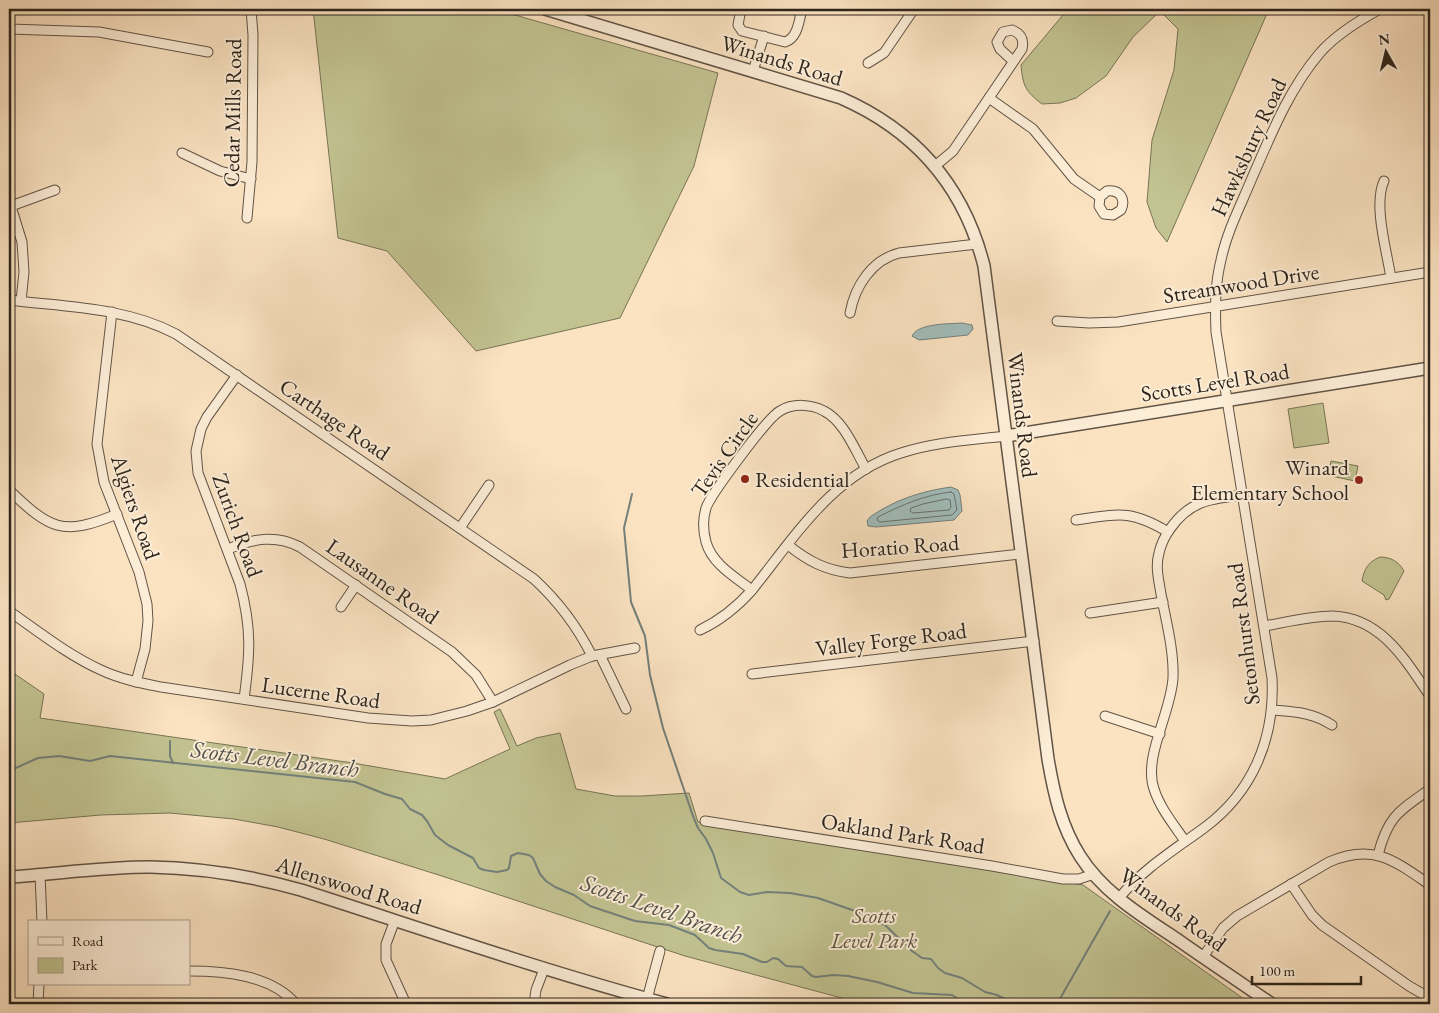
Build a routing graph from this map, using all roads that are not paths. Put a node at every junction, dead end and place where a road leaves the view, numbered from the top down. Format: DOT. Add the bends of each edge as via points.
graph roads {
  1 [pos="251,9"];
  2 [pos="545,9"];
  3 [pos="741,9"];
  4 [pos="802,9"];
  5 [pos="914,9"];
  6 [pos="1380,9"];
  7 [pos="562,11"];
  8 [pos="9,30"];
  9 [pos="764,36"];
  10 [pos="208,52"];
  11 [pos="1013,62"];
  12 [pos="868,63"];
  13 [pos="753,71"];
  14 [pos="989,98"];
  15 [pos="182,153"];
  16 [pos="935,166"];
  17 [pos="251,179"];
  18 [pos="1384,181"];
  19 [pos="55,190"];
  20 [pos="1100,197"];
  21 [pos="10,203"];
  22 [pos="247,218"];
  23 [pos="978,244"];
  24 [pos="1430,272"];
  25 [pos="1391,278"];
  26 [pos="9,300"];
  27 [pos="21,301"];
  28 [pos="1215,306"];
  29 [pos="112,312"];
  30 [pos="850,313"];
  31 [pos="1057,321"];
  32 [pos="1430,368"];
  33 [pos="238,375"];
  34 [pos="1228,400"];
  35 [pos="1006,436"];
  36 [pos="866,469"];
  37 [pos="490,486"];
  38 [pos="9,490"];
  39 [pos="1243,496"];
  40 [pos="117,514"];
  41 [pos="1076,520"];
  42 [pos="460,528"];
  43 [pos="1168,532"];
  44 [pos="788,545"];
  45 [pos="228,550"];
  46 [pos="1021,554"];
  47 [pos="356,586"];
  48 [pos="752,590"];
  49 [pos="1163,602"];
  50 [pos="341,607"];
  51 [pos="9,612"];
  52 [pos="1090,613"];
  53 [pos="1264,626"];
  54 [pos="700,630"];
  55 [pos="1034,641"];
  56 [pos="635,648"];
  57 [pos="596,656"];
  58 [pos="752,674"];
  59 [pos="136,682"];
  60 [pos="1430,696"];
  61 [pos="244,700"];
  62 [pos="492,702"];
  63 [pos="626,710"];
  64 [pos="1272,710"];
  65 [pos="1105,716"];
  66 [pos="1332,725"];
  67 [pos="1160,734"];
  68 [pos="1430,789"];
  69 [pos="704,821"];
  70 [pos="1185,841"];
  71 [pos="1378,855"];
  72 [pos="40,874"];
  73 [pos="1094,874"];
  74 [pos="9,877"];
  75 [pos="1291,884"];
  76 [pos="1430,885"];
  77 [pos="1119,898"];
  78 [pos="42,920"];
  79 [pos="395,920"];
  80 [pos="660,951"];
  81 [pos="1203,958"];
  82 [pos="544,968"];
  83 [pos="190,971"];
  84 [pos="39,986"];
  85 [pos="1430,998"];
  86 [pos="647,1002"];
  87 [pos="38,1004"];
  88 [pos="296,1004"];
  89 [pos="406,1004"];
  90 [pos="534,1004"];
  91 [pos="667,1004"];
  92 [pos="1272,1004"];
  1 -- 17 [label="street, Cedar Mills Road"];
  2 -- 7 [label="street, Winands Road"];
  3 -- 9 [label="street" via="739,29"];
  4 -- 9 [label="street" via="789,41 781,42"];
  5 -- 12 [label="street" via="884,53"];
  6 -- 28 [label="street, Hawksbury Road" via="1350,26 1320,52 1286,102 1225,243"];
  7 -- 13 [label="street, Winands Road"];
  8 -- 10 [label="street" via="99,32"];
  9 -- 13 [label="street"];
  11 -- 14 [label="street"];
  13 -- 16 [label="street, Winands Road" via="841,98 871,112 901,132"];
  14 -- 16 [label="street" via="953,151"];
  14 -- 20 [label="street" via="1033,129 1074,179"];
  15 -- 17 [label="street" via="220,171"];
  16 -- 23 [label="street, Winands Road" via="963,207"];
  17 -- 22 [label="street, Cedar Mills Road"];
  18 -- 25 [label="street" via="1380,189 1380,207"];
  19 -- 21 [label="street"];
  21 -- 27 [label="street" via="22,242 24,272"];
  23 -- 30 [label="street" via="889,256 874,266 858,288"];
  23 -- 35 [label="street, Winands Road" via="986,278"];
  24 -- 25 [label="street, Streamwood Drive"];
  25 -- 28 [label="street, Streamwood Drive"];
  26 -- 27 [label="street, Carthage Road"];
  27 -- 29 [label="street, Carthage Road"];
  28 -- 31 [label="street, Streamwood Drive" via="1118,322"];
  28 -- 34 [label="street, Setonhurst Road" via="1216,332"];
  29 -- 33 [label="street, Carthage Road" via="161,326"];
  29 -- 40 [label="street, Algiers Road" via="97,444 104,482"];
  32 -- 34 [label="street, Scotts Level Road"];
  33 -- 42 [label="street, Carthage Road"];
  33 -- 45 [label="street, Zurich Road" via="207,417 196,451 198,473"];
  34 -- 35 [label="street, Scotts Level Road"];
  34 -- 39 [label="street, Setonhurst Road"];
  35 -- 36 [label="street" via="912,449"];
  35 -- 46 [label="street, Winands Road"];
  36 -- 44 [label="street" via="822,503"];
  36 -- 48 [label="street, Tevis Circle" via="840,425 826,412 800,405 782,409 769,419 711,498 704,516 704,535 713,557"];
  37 -- 42 [label="street"];
  38 -- 40 [label="street" via="38,516 56,526 85,526"];
  39 -- 43 [label="street" via="1215,499 1193,506 1183,512"];
  39 -- 53 [label="street, Setonhurst Road"];
  40 -- 59 [label="street, Algiers Road" via="139,572 148,621 145,650"];
  41 -- 43 [label="street" via="1128,515 1140,517"];
  42 -- 57 [label="street, Carthage Road" via="517,565 548,591"];
  43 -- 49 [label="street" via="1157,564"];
  44 -- 46 [label="street, Horatio Road" via="813,563 850,573"];
  44 -- 48 [label="street"];
  45 -- 47 [label="street, Lausanne Road" via="259,539 290,542"];
  45 -- 61 [label="street, Zurich Road" via="245,601 250,636"];
  46 -- 55 [label="street, Winands Road"];
  47 -- 50 [label="street"];
  47 -- 62 [label="street, Lausanne Road" via="452,652 476,675"];
  48 -- 54 [label="street" via="726,616"];
  49 -- 52 [label="street"];
  49 -- 67 [label="street" via="1173,677"];
  51 -- 59 [label="street, Lucerne Road" via="101,670"];
  53 -- 60 [label="street" via="1334,616 1360,621 1390,642"];
  53 -- 64 [label="street, Setonhurst Road" via="1272,678"];
  55 -- 58 [label="street, Valley Forge Road"];
  55 -- 73 [label="street, Winands Road" via="1055,799 1072,841"];
  56 -- 57 [label="street, Lucerne Road"];
  57 -- 62 [label="street, Lucerne Road"];
  57 -- 63 [label="street, Carthage Road"];
  59 -- 61 [label="street, Lucerne Road"];
  61 -- 62 [label="street, Lucerne Road" via="412,722 447,717"];
  64 -- 66 [label="street" via="1309,714"];
  64 -- 70 [label="street, Setonhurst Road" via="1263,749 1245,784 1218,816"];
  65 -- 67 [label="street"];
  67 -- 70 [label="street" via="1151,765 1153,787"];
  68 -- 71 [label="street" via="1396,814 1386,829"];
  69 -- 73 [label="street, Oakland Park Road" via="1064,879 1080,880"];
  70 -- 77 [label="street, Setonhurst Road" via="1153,864"];
  71 -- 75 [label="street" via="1342,857"];
  71 -- 76 [label="street" via="1404,867"];
  72 -- 74 [label="street, Allenswood Road"];
  72 -- 78 [label="street"];
  72 -- 79 [label="street, Allenswood Road" via="149,867 211,871 270,881"];
  73 -- 77 [label="street, Winands Road"];
  75 -- 81 [label="street" via="1229,922"];
  75 -- 85 [label="street" via="1322,925"];
  77 -- 81 [label="street, Winands Road"];
  79 -- 82 [label="street, Allenswood Road"];
  79 -- 89 [label="street" via="386,944 386,960"];
  80 -- 86 [label="street"];
  81 -- 92 [label="street, Winands Road"];
  82 -- 86 [label="street, Allenswood Road"];
  82 -- 90 [label="street"];
  83 -- 88 [label="street" via="215,971 256,979 287,994"];
  84 -- 87 [label="street"];
  86 -- 91 [label="street, Allenswood Road"];
}
